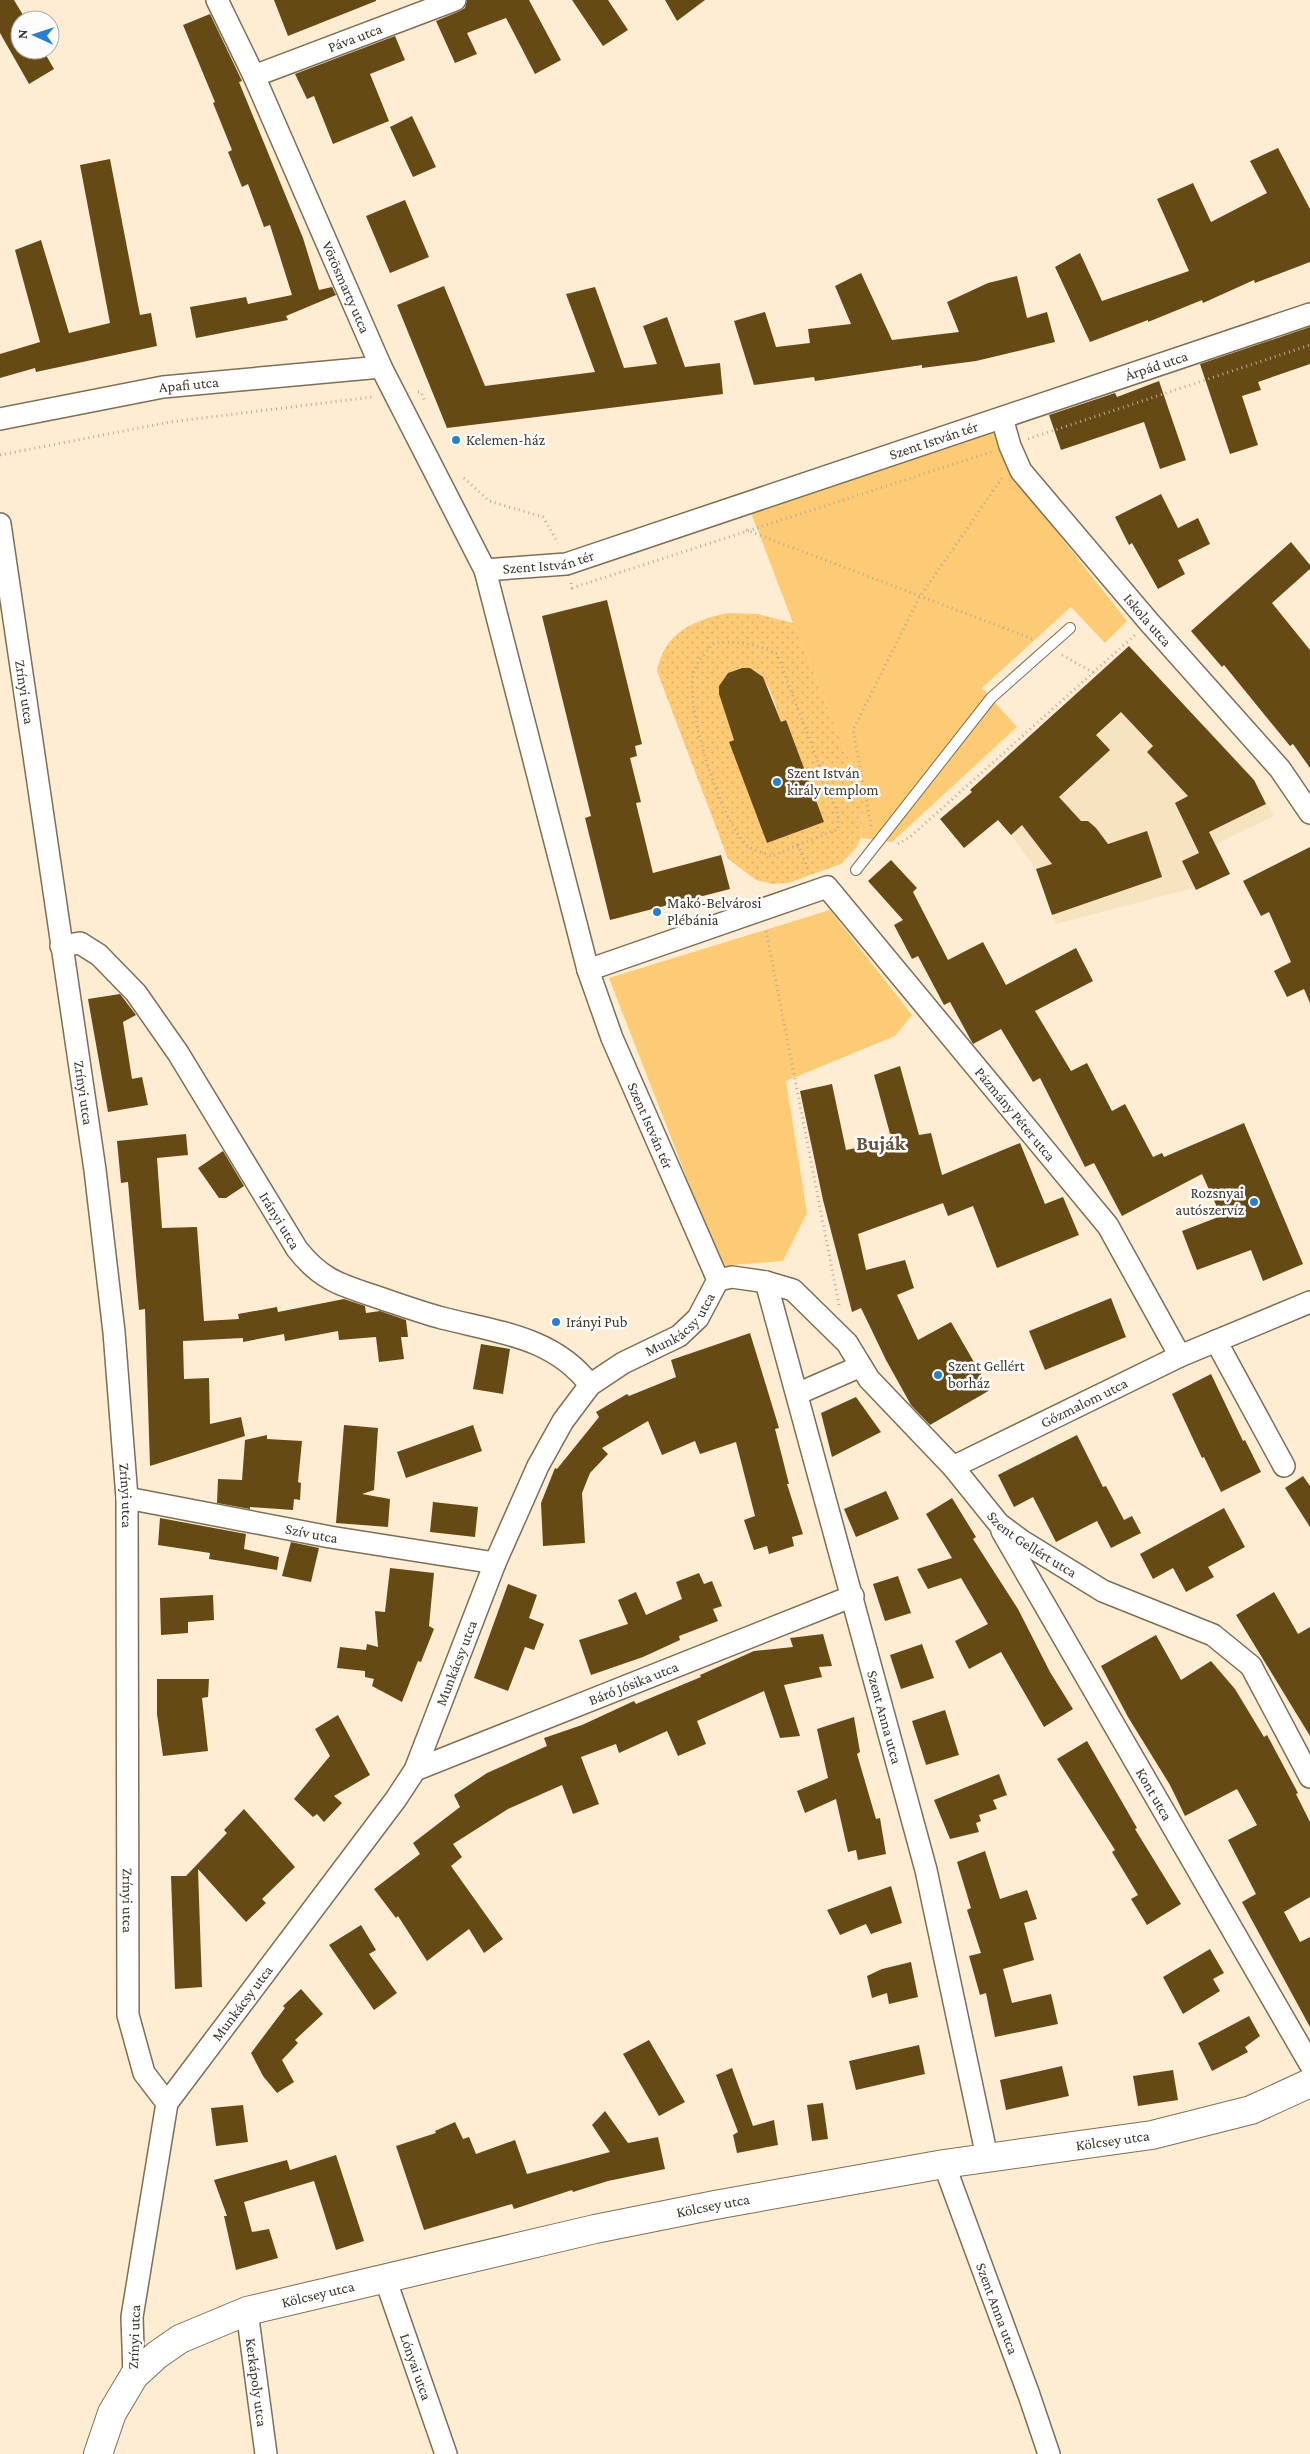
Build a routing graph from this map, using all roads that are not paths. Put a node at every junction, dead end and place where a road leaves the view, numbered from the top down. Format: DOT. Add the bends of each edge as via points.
graph roads {
  1 [pos="217,0"];
  2 [pos="455,0"];
  3 [pos="254,76"];
  4 [pos="1310,314"];
  5 [pos="381,366"];
  6 [pos="1002,418"];
  7 [pos="0,419"];
  8 [pos="0,524"];
  9 [pos="485,570"];
  10 [pos="1070,628"];
  11 [pos="1310,813"];
  12 [pos="856,870"];
  13 [pos="61,946"];
  14 [pos="588,970"];
  15 [pos="718,1280"];
  16 [pos="766,1282"];
  17 [pos="1310,1302"];
  18 [pos="1216,1341"];
  19 [pos="1180,1356"];
  20 [pos="861,1366"];
  21 [pos="590,1385"];
  22 [pos="797,1394"];
  23 [pos="953,1466"];
  24 [pos="1284,1466"];
  25 [pos="127,1498"];
  26 [pos="999,1524"];
  27 [pos="496,1563"];
  28 [pos="853,1596"];
  29 [pos="415,1770"];
  30 [pos="1310,1777"];
  31 [pos="1310,2064"];
  32 [pos="1310,2083"];
  33 [pos="167,2103"];
  34 [pos="987,2157"];
  35 [pos="944,2164"];
  36 [pos="386,2278"];
  37 [pos="247,2311"];
  38 [pos="134,2376"];
  39 [pos="98,2454"];
  40 [pos="266,2454"];
  41 [pos="446,2454"];
  42 [pos="1049,2454"];
  1 -- 3 [label="street, Vörösmarty utca"];
  2 -- 3 [label="street, Páva utca"];
  3 -- 5 [label="street, Vörösmarty utca"];
  4 -- 6 [label="street, Árpád utca"];
  5 -- 7 [label="street, Apafi utca" via="163,387"];
  5 -- 9 [label="street, Vörösmarty utca"];
  6 -- 9 [label="street, Szent István tér" via="566,564"];
  6 -- 11 [label="street, Iskola utca" via="1020,471 1280,770"];
  8 -- 13 [label="street, Zrínyi utca"];
  9 -- 14 [label="street, Szent István tér"];
  10 -- 12 [label="lane" via="991,698"];
  13 -- 21 [label="street, Irányi utca" via="80,943 99,954 136,993 178,1052 297,1249 319,1273 343,1286 439,1317 524,1338 568,1360"];
  13 -- 25 [label="street, Zrínyi utca" via="95,1170 114,1332"];
  14 -- 15 [label="street, Szent István tér" via="612,1038"];
  14 -- 19 [label="street, Pázmány Péter utca" via="821,890 1108,1226"];
  15 -- 16 [label="street, Munkácsy utca" via="732,1277"];
  15 -- 21 [label="street, Munkácsy utca" via="698,1318 679,1336 623,1363"];
  16 -- 20 [label="street, Szent Gellért utca" via="793,1290 847,1343"];
  16 -- 22 [label="street, Szent Anna utca"];
  17 -- 18 [label="street, Gőzmalom utca"];
  18 -- 19 [label="street, Gőzmalom utca"];
  18 -- 24 [label="street"];
  19 -- 23 [label="street, Gőzmalom utca"];
  20 -- 22 [label="street"];
  20 -- 23 [label="street, Szent Gellért utca" via="869,1379"];
  21 -- 27 [label="street, Munkácsy utca" via="563,1420 538,1466"];
  22 -- 28 [label="street, Szent Anna utca"];
  23 -- 26 [label="street, Szent Gellért utca"];
  25 -- 27 [label="street, Szív utca"];
  25 -- 33 [label="street, Zrínyi utca" via="128,2015 144,2073"];
  26 -- 30 [label="street, Szent Gellért utca" via="1022,1542 1103,1590 1213,1635 1251,1666"];
  26 -- 31 [label="street, Kont utca"];
  27 -- 29 [label="street, Munkácsy utca"];
  28 -- 29 [label="street, Báró Jósika utca"];
  28 -- 34 [label="street, Szent Anna utca" via="926,1870"];
  29 -- 33 [label="street, Munkácsy utca"];
  32 -- 34 [label="main road, Kölcsey utca" via="1251,2110 1200,2124 1152,2134"];
  33 -- 38 [label="street, Zrínyi utca" via="132,2317"];
  34 -- 35 [label="main road, Kölcsey utca"];
  35 -- 36 [label="main road, Kölcsey utca" via="595,2229"];
  35 -- 42 [label="street, Szent Anna utca"];
  36 -- 37 [label="main road, Kölcsey utca"];
  36 -- 41 [label="street, Lónyai utca"];
  37 -- 38 [label="main road, Kölcsey utca" via="180,2340"];
  37 -- 40 [label="street, Kerkápoly utca"];
  38 -- 39 [label="main road, Zrínyi utca" via="112,2413"];
}
